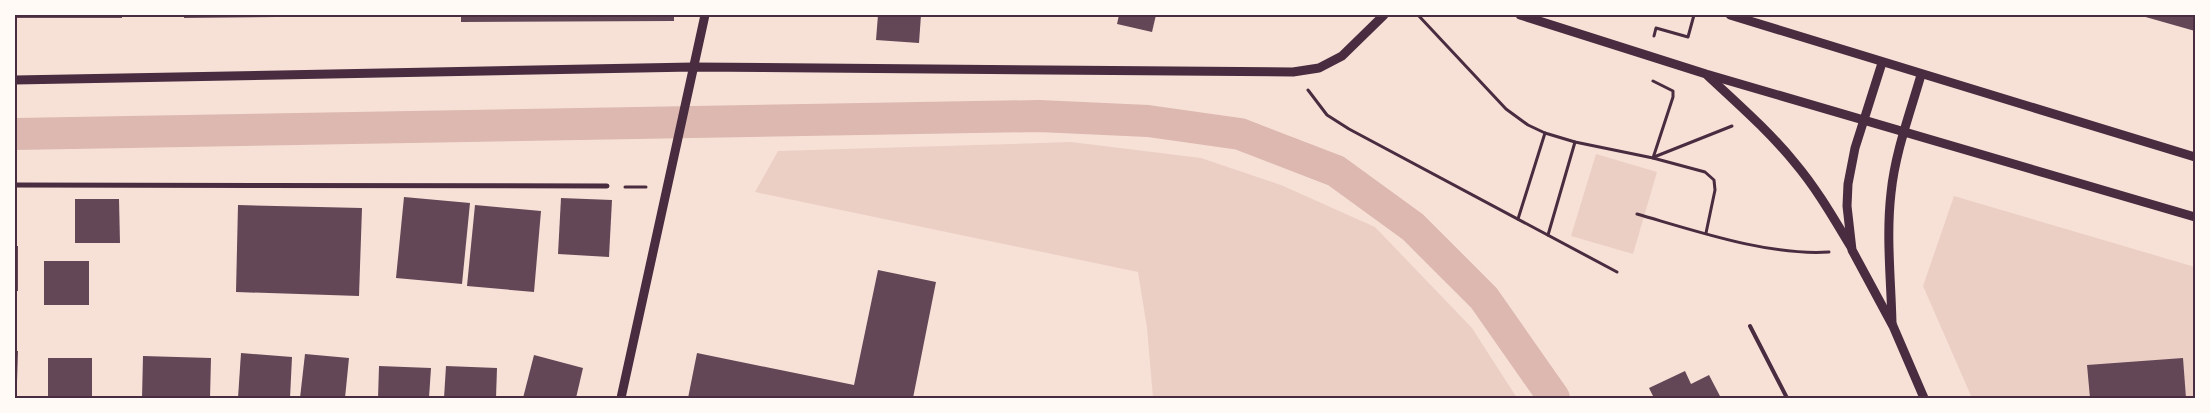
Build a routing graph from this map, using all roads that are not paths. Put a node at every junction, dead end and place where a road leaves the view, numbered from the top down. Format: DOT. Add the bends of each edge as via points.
graph roads {
  1 [pos="705,15"];
  2 [pos="1384,15"];
  3 [pos="1520,15"];
  4 [pos="1730,15"];
  5 [pos="1882,63"];
  6 [pos="693,67"];
  7 [pos="1706,74"];
  8 [pos="1921,75"];
  9 [pos="15,80"];
  10 [pos="1864,120"];
  11 [pos="1905,131"];
  12 [pos="2195,157"];
  13 [pos="15,185"];
  14 [pos="607,186"];
  15 [pos="2195,217"];
  16 [pos="1852,250"];
  17 [pos="1750,326"];
  18 [pos="1892,326"];
  19 [pos="621,398"];
  20 [pos="1787,398"];
  21 [pos="1924,398"];
  1 -- 6 [label="street"];
  2 -- 6 [label="street" via="1342,56 1319,68 1293,72"];
  3 -- 7 [label="street"];
  4 -- 5 [label="street"];
  5 -- 8 [label="street"];
  5 -- 10 [label="street"];
  6 -- 9 [label="street"];
  6 -- 19 [label="street"];
  7 -- 10 [label="street"];
  7 -- 16 [label="street" via="1754,118 1796,164 1824,202"];
  8 -- 11 [label="street"];
  8 -- 12 [label="street"];
  10 -- 11 [label="street"];
  10 -- 16 [label="street" via="1848,184"];
  11 -- 15 [label="street"];
  11 -- 18 [label="street" via="1890,192 1888,234"];
  13 -- 14 [label="street"];
  16 -- 18 [label="street"];
  17 -- 20 [label="lane"];
  18 -- 21 [label="street"];
}
